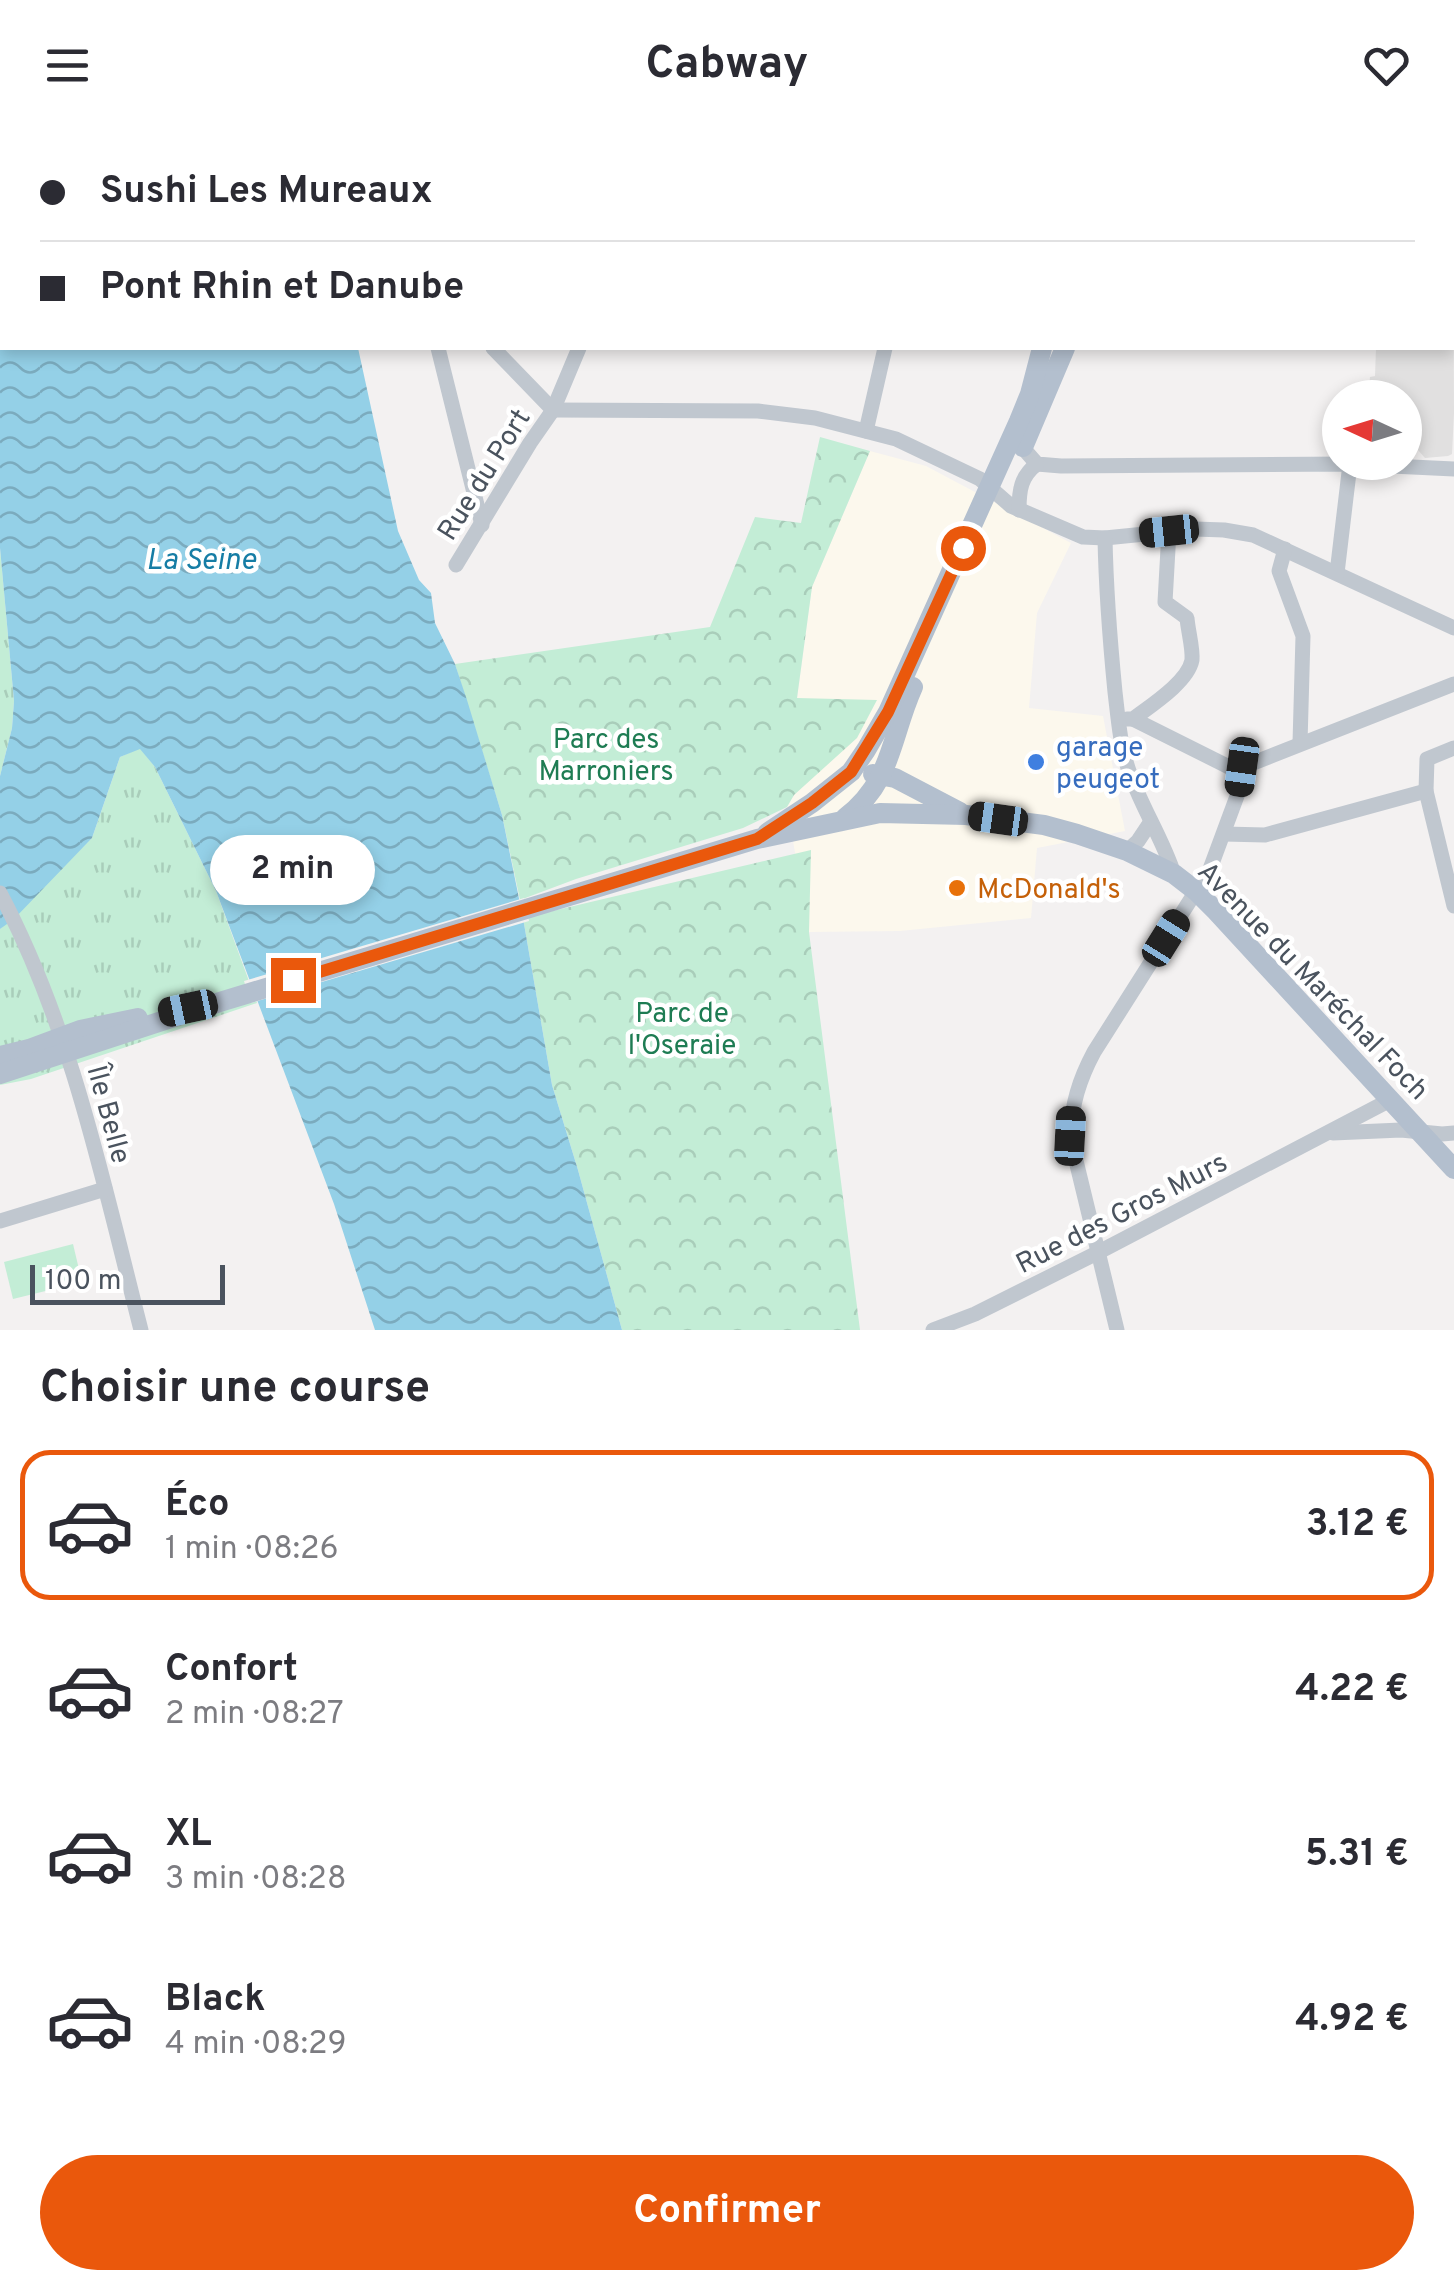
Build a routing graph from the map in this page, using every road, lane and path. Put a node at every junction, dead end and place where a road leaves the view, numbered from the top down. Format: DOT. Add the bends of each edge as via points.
graph roads {
  1 [pos="438,350"];
  2 [pos="495,350"];
  3 [pos="578,350"];
  4 [pos="886,350"];
  5 [pos="1041,350"];
  6 [pos="1064,350"];
  7 [pos="554,410"];
  8 [pos="866,431"];
  9 [pos="1022,448"];
  10 [pos="1037,464"];
  11 [pos="1322,464"];
  12 [pos="1422,467"];
  13 [pos="1454,469"];
  14 [pos="1348,480"];
  15 [pos="1003,499"];
  16 [pos="482,524"];
  17 [pos="1169,531"];
  18 [pos="1105,538"];
  19 [pos="1285,549"];
  20 [pos="456,565"];
  21 [pos="1337,573"];
  22 [pos="1454,628"];
  23 [pos="1454,684"];
  24 [pos="1126,719"];
  25 [pos="896,736"];
  26 [pos="1300,743"];
  27 [pos="1454,748"];
  28 [pos="1242,767"];
  29 [pos="851,772"];
  30 [pos="883,774"];
  31 [pos="912,787"];
  32 [pos="1426,791"];
  33 [pos="873,807"];
  34 [pos="966,814"];
  35 [pos="1150,823"];
  36 [pos="1224,834"];
  37 [pos="757,839"];
  38 [pos="1128,851"];
  39 [pos="1174,874"];
  40 [pos="1196,891"];
  41 [pos="0,893"];
  42 [pos="1454,906"];
  43 [pos="64,1045"];
  44 [pos="0,1056"];
  45 [pos="0,1074"];
  46 [pos="1392,1099"];
  47 [pos="1421,1131"];
  48 [pos="1454,1133"];
  49 [pos="1330,1134"];
  50 [pos="1454,1169"];
  51 [pos="104,1189"];
  52 [pos="0,1222"];
  53 [pos="1098,1254"];
  54 [pos="141,1330"];
  55 [pos="933,1330"];
  56 [pos="1116,1330"];
  1 -- 16 [label="street"];
  2 -- 7 [label="street"];
  3 -- 7 [label="street, Rue du Port"];
  4 -- 8 [label="street"];
  5 -- 15 [label="main road"];
  6 -- 9 [label="main road"];
  7 -- 8 [label="street" via="758,411"];
  7 -- 16 [label="street, Rue du Port"];
  8 -- 15 [label="street" via="980,478"];
  9 -- 10 [label="street"];
  9 -- 15 [label="main road"];
  10 -- 11 [label="street"];
  10 -- 15 [label="street"];
  12 -- 13 [label="street"];
  14 -- 21 [label="street"];
  15 -- 18 [label="street" via="1082,537"];
  15 -- 25 [label="main road"];
  15 -- 29 [label="main road"];
  16 -- 20 [label="street, Rue du Port"];
  17 -- 18 [label="street"];
  17 -- 19 [label="street" via="1224,530"];
  17 -- 24 [label="street" via="1165,602 1187,618 1192,662 1170,690"];
  18 -- 24 [label="street, Avenue du Maréchal Foch" via="1112,658"];
  19 -- 21 [label="street"];
  19 -- 26 [label="street" via="1278,570 1303,636"];
  21 -- 22 [label="street"];
  23 -- 26 [label="street"];
  24 -- 28 [label="street" via="1228,767"];
  24 -- 35 [label="street, Avenue du Maréchal Foch" via="1127,766"];
  25 -- 30 [label="main road"];
  25 -- 31 [label="main road"];
  26 -- 28 [label="street"];
  27 -- 32 [label="street" via="1427,758"];
  28 -- 36 [label="street"];
  29 -- 30 [label="main road"];
  29 -- 33 [label="main road"];
  29 -- 37 [label="main road"];
  30 -- 31 [label="main road"];
  30 -- 33 [label="main road"];
  31 -- 34 [label="main road"];
  32 -- 36 [label="street" via="1264,835"];
  32 -- 42 [label="street"];
  33 -- 34 [label="main road"];
  33 -- 37 [label="main road" via="839,822"];
  34 -- 38 [label="main road, Avenue du Maréchal Foch" via="1044,825"];
  35 -- 38 [label="street"];
  35 -- 39 [label="street, Avenue du Maréchal Foch"];
  36 -- 40 [label="street"];
  37 -- 43 [label="main road" via="223,1000 83,1030"];
  38 -- 39 [label="main road, Avenue du Maréchal Foch"];
  39 -- 40 [label="main road, Avenue du Maréchal Foch"];
  40 -- 46 [label="main road, Avenue du Maréchal Foch"];
  40 -- 53 [label="street" via="1094,1052 1072,1106 1070,1136"];
  41 -- 43 [label="street, Île Belle"];
  43 -- 44 [label="main road"];
  43 -- 45 [label="main road"];
  43 -- 51 [label="street, Île Belle"];
  46 -- 47 [label="main road, Avenue du Maréchal Foch"];
  46 -- 49 [label="street, Rue des Gros Murs"];
  47 -- 48 [label="street, Rue des Gros Murs"];
  47 -- 49 [label="street, Rue des Gros Murs"];
  47 -- 50 [label="main road, Avenue du Maréchal Foch"];
  49 -- 53 [label="street, Rue des Gros Murs"];
  51 -- 52 [label="street, Île Belle"];
  51 -- 54 [label="street, Île Belle"];
  53 -- 55 [label="street, Rue des Gros Murs"];
  53 -- 56 [label="street"];
}
